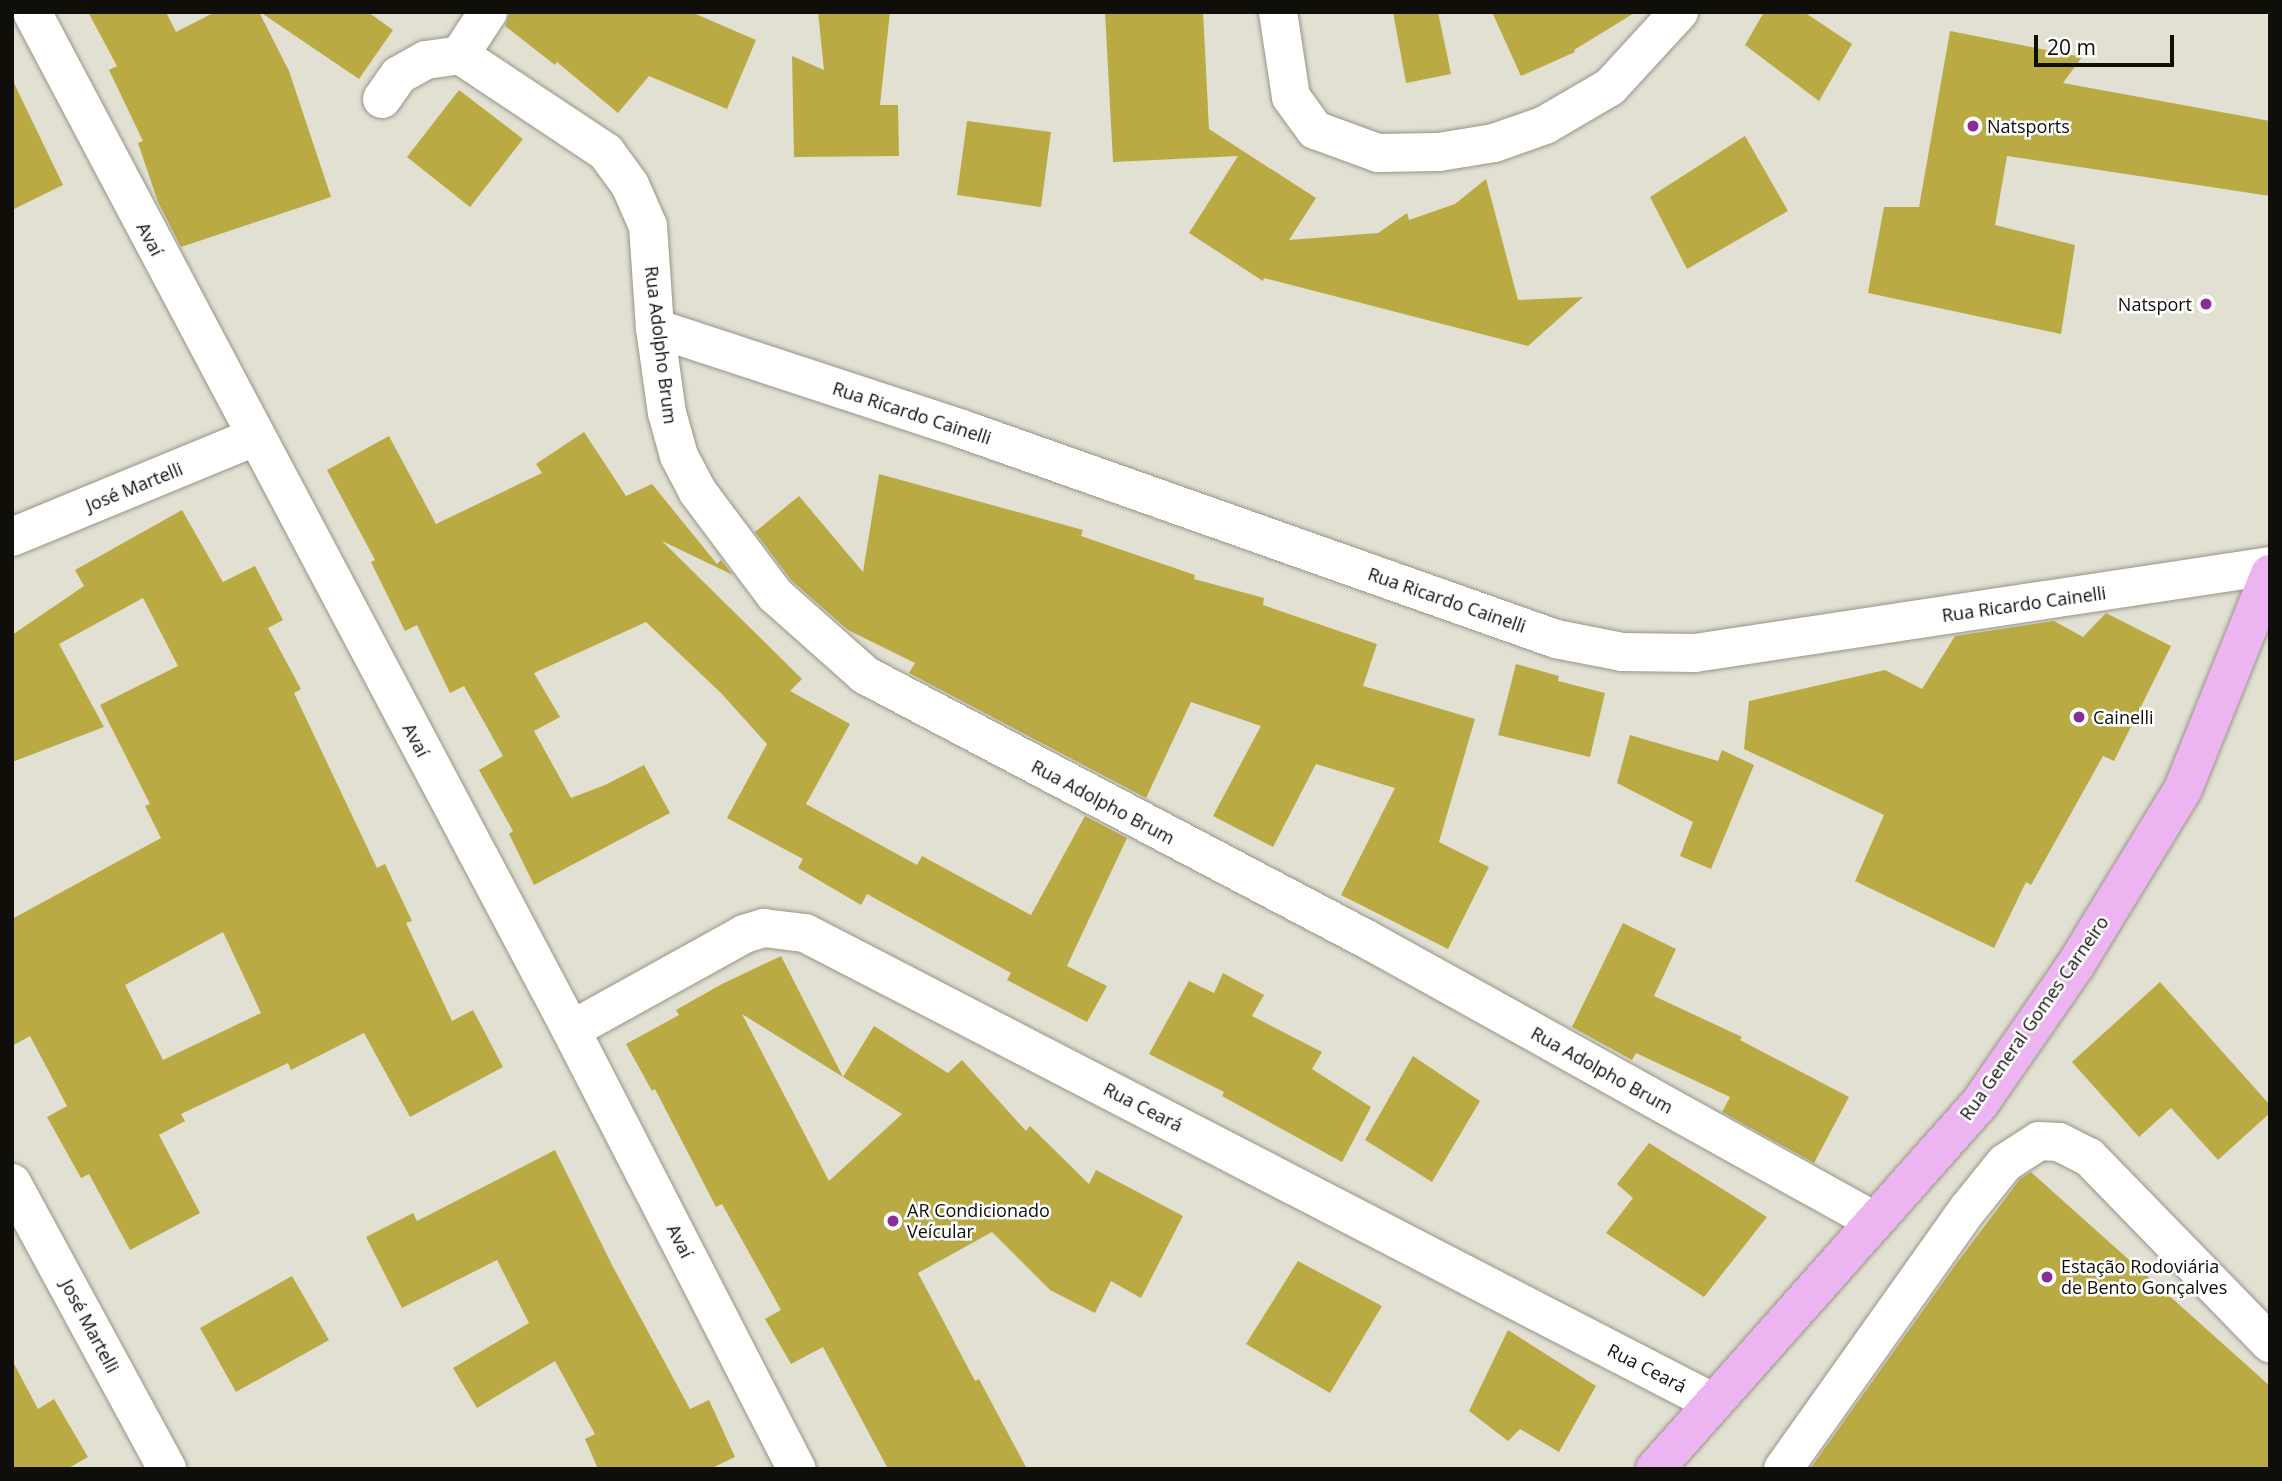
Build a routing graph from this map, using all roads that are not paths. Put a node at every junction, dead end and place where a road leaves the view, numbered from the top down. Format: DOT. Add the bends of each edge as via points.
graph roads {
  1 [pos="32,12"];
  2 [pos="488,12"];
  3 [pos="1278,12"];
  4 [pos="1679,12"];
  5 [pos="460,55"];
  6 [pos="382,99"];
  7 [pos="655,328"];
  8 [pos="255,437"];
  9 [pos="12,537"];
  10 [pos="2270,566"];
  11 [pos="2270,574"];
  12 [pos="571,1030"];
  13 [pos="12,1182"];
  14 [pos="1874,1221"];
  15 [pos="2270,1343"];
  16 [pos="1712,1402"];
  17 [pos="167,1469"];
  18 [pos="797,1469"];
  19 [pos="1655,1469"];
  20 [pos="1783,1469"];
  1 -- 8 [label="street, Avaí"];
  2 -- 5 [label="street"];
  3 -- 4 [label="street" via="1290,97 1315,130 1378,153 1467,148 1545,125 1610,87"];
  5 -- 6 [label="street" via="426,60 399,75"];
  5 -- 7 [label="street, Rua Adolpho Brum" via="606,152 630,184 648,226"];
  7 -- 10 [label="street, Rua Ricardo Cainelli" via="962,429 1556,639 1622,652 1695,653"];
  7 -- 14 [label="street, Rua Adolpho Brum" via="667,413 679,456 698,492 775,595 864,676 1370,941"];
  8 -- 9 [label="street, José Martelli"];
  8 -- 12 [label="street, Avaí"];
  11 -- 14 [label="main road, Rua General Gomes Carneiro" via="2183,789 2075,966 1980,1103"];
  12 -- 16 [label="street, Rua Ceará" via="744,934 784,928 805,933"];
  12 -- 18 [label="street, Avaí"];
  13 -- 17 [label="street, José Martelli"];
  14 -- 16 [label="main road, Rua General Gomes Carneiro"];
  15 -- 20 [label="street" via="2089,1157 2059,1142 2039,1141 2005,1163 1968,1209"];
  16 -- 19 [label="main road, Rua General Gomes Carneiro"];
}
